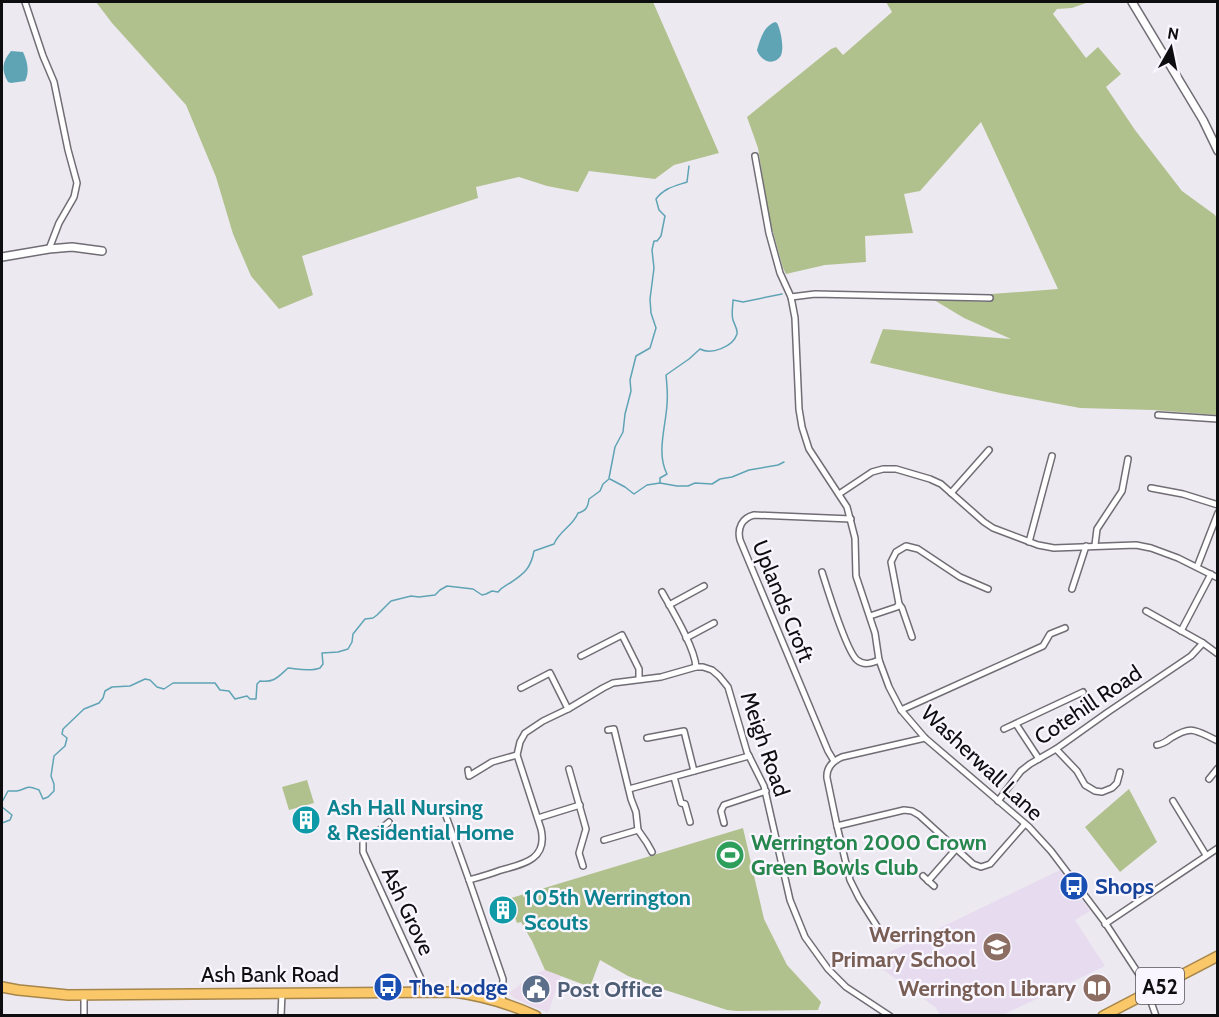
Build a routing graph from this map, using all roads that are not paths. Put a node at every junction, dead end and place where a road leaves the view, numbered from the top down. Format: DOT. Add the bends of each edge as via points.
graph roads {
  1 [pos="25,2"];
  2 [pos="1132,2"];
  3 [pos="1218,151"];
  4 [pos="755,156"];
  5 [pos="49,249"];
  6 [pos="102,251"];
  7 [pos="2,257"];
  8 [pos="791,297"];
  9 [pos="990,298"];
  10 [pos="1158,415"];
  11 [pos="1218,419"];
  12 [pos="989,450"];
  13 [pos="1052,456"];
  14 [pos="1128,459"];
  15 [pos="1155,486"];
  16 [pos="951,493"];
  17 [pos="839,494"];
  18 [pos="1218,505"];
  19 [pos="1218,513"];
  20 [pos="851,519"];
  21 [pos="1029,542"];
  22 [pos="1095,545"];
  23 [pos="1086,546"];
  24 [pos="1197,567"];
  25 [pos="822,572"];
  26 [pos="1211,574"];
  27 [pos="1218,578"];
  28 [pos="704,586"];
  29 [pos="988,588"];
  30 [pos="1072,589"];
  31 [pos="662,592"];
  32 [pos="899,604"];
  33 [pos="669,605"];
  34 [pos="1146,611"];
  35 [pos="870,616"];
  36 [pos="714,623"];
  37 [pos="1065,628"];
  38 [pos="1181,630"];
  39 [pos="912,637"];
  40 [pos="686,638"];
  41 [pos="1203,643"];
  42 [pos="1218,654"];
  43 [pos="581,657"];
  44 [pos="879,660"];
  45 [pos="696,667"];
  46 [pos="639,679"];
  47 [pos="520,688"];
  48 [pos="1083,692"];
  49 [pos="568,709"];
  50 [pos="902,710"];
  51 [pos="1016,724"];
  52 [pos="1004,729"];
  53 [pos="608,730"];
  54 [pos="647,738"];
  55 [pos="925,738"];
  56 [pos="1218,741"];
  57 [pos="1161,745"];
  58 [pos="1056,749"];
  59 [pos="517,755"];
  60 [pos="749,756"];
  61 [pos="1039,759"];
  62 [pos="834,761"];
  63 [pos="569,769"];
  64 [pos="1207,769"];
  65 [pos="468,770"];
  66 [pos="1216,770"];
  67 [pos="694,771"];
  68 [pos="1121,776"];
  69 [pos="674,777"];
  70 [pos="1209,779"];
  71 [pos="629,789"];
  72 [pos="766,791"];
  73 [pos="998,801"];
  74 [pos="1173,801"];
  75 [pos="579,805"];
  76 [pos="446,816"];
  77 [pos="538,818"];
  78 [pos="389,822"];
  79 [pos="690,822"];
  80 [pos="724,823"];
  81 [pos="1024,824"];
  82 [pos="837,826"];
  83 [pos="638,830"];
  84 [pos="604,840"];
  85 [pos="1218,848"];
  86 [pos="956,849"];
  87 [pos="652,852"];
  88 [pos="1206,855"];
  89 [pos="583,866"];
  90 [pos="923,876"];
  91 [pos="469,880"];
  92 [pos="928,881"];
  93 [pos="934,886"];
  94 [pos="1105,924"];
  95 [pos="878,928"];
  96 [pos="1218,956"];
  97 [pos="2,987"];
  98 [pos="424,992"];
  99 [pos="1148,992"];
  100 [pos="282,993"];
  101 [pos="84,994"];
  102 [pos="502,1002"];
  103 [pos="84,1016"];
  104 [pos="281,1016"];
  105 [pos="536,1016"];
  106 [pos="890,1016"];
  107 [pos="1103,1016"];
  108 [pos="1156,1016"];
  1 -- 5 [label="street" via="54,82 77,183"];
  2 -- 3 [label="street"];
  4 -- 8 [label="street, Washerwall Lane" via="769,233"];
  5 -- 6 [label="street"];
  5 -- 7 [label="street"];
  8 -- 9 [label="street" via="815,294"];
  8 -- 17 [label="street, Washerwall Lane" via="802,427 809,449"];
  10 -- 11 [label="street"];
  12 -- 16 [label="street"];
  13 -- 21 [label="street"];
  14 -- 22 [label="street" via="1122,491 1097,529"];
  15 -- 18 [label="street"];
  16 -- 17 [label="street" via="930,479 890,468 867,474"];
  16 -- 21 [label="street" via="993,528"];
  17 -- 20 [label="street, Washerwall Lane"];
  19 -- 24 [label="street"];
  20 -- 35 [label="street, Washerwall Lane" via="856,576"];
  20 -- 62 [label="street, Uplands Croft" via="754,515 743,521 739,530 775,626"];
  21 -- 23 [label="street" via="1054,548"];
  22 -- 23 [label="street"];
  22 -- 24 [label="street" via="1136,544"];
  23 -- 30 [label="street"];
  24 -- 26 [label="street"];
  25 -- 44 [label="street" via="853,657 865,664"];
  26 -- 27 [label="street"];
  26 -- 38 [label="street"];
  28 -- 33 [label="street"];
  29 -- 32 [label="street" via="906,546 896,552 891,562"];
  31 -- 33 [label="street"];
  32 -- 35 [label="street"];
  32 -- 39 [label="street"];
  33 -- 40 [label="street"];
  34 -- 38 [label="street"];
  35 -- 44 [label="street, Washerwall Lane"];
  36 -- 40 [label="street"];
  37 -- 50 [label="street" via="1050,634 1043,646"];
  38 -- 41 [label="street"];
  40 -- 45 [label="street"];
  41 -- 42 [label="street"];
  41 -- 58 [label="street, Cotehill Road" via="1191,656"];
  43 -- 46 [label="street" via="622,634 639,669"];
  44 -- 50 [label="street, Washerwall Lane"];
  45 -- 46 [label="street"];
  45 -- 60 [label="street, Meigh Road" via="712,670 726,683"];
  46 -- 49 [label="street" via="603,687"];
  47 -- 49 [label="street" via="550,674"];
  48 -- 51 [label="street"];
  49 -- 59 [label="street" via="530,729 520,742"];
  50 -- 55 [label="street, Washerwall Lane"];
  51 -- 52 [label="street"];
  51 -- 61 [label="street"];
  53 -- 71 [label="street" via="614,729"];
  54 -- 67 [label="street" via="684,731"];
  55 -- 62 [label="street"];
  55 -- 73 [label="street, Washerwall Lane"];
  56 -- 57 [label="street" via="1191,729"];
  58 -- 61 [label="street, Cotehill Road"];
  58 -- 68 [label="street" via="1092,790 1110,790"];
  59 -- 65 [label="street" via="492,762 469,776"];
  59 -- 77 [label="street"];
  60 -- 67 [label="street"];
  60 -- 72 [label="street, Meigh Road"];
  61 -- 73 [label="street, Cotehill Road" via="1021,771"];
  62 -- 82 [label="street" via="827,778"];
  63 -- 75 [label="street"];
  64 -- 66 [label="street"];
  66 -- 70 [label="street"];
  67 -- 69 [label="street"];
  69 -- 71 [label="street"];
  69 -- 79 [label="street"];
  71 -- 83 [label="street"];
  72 -- 80 [label="street" via="724,805"];
  72 -- 106 [label="street, Meigh Road" via="790,900 806,937 837,979"];
  73 -- 81 [label="street, Washerwall Lane"];
  74 -- 88 [label="street"];
  75 -- 77 [label="street"];
  75 -- 89 [label="street" via="586,829 579,853"];
  76 -- 91 [label="street"];
  77 -- 91 [label="street" via="542,843 534,858"];
  78 -- 98 [label="street, Ash Grove" via="363,839 363,852"];
  81 -- 86 [label="street" via="987,866 975,866"];
  81 -- 94 [label="street, Washerwall Lane" via="1051,851"];
  82 -- 86 [label="street" via="908,810 919,815"];
  82 -- 95 [label="street" via="850,880"];
  83 -- 84 [label="street"];
  83 -- 87 [label="street"];
  85 -- 88 [label="street"];
  86 -- 92 [label="street"];
  88 -- 94 [label="street"];
  90 -- 92 [label="street"];
  91 -- 102 [label="street" via="503,979"];
  92 -- 93 [label="street"];
  94 -- 99 [label="street, Washerwall Lane"];
  96 -- 99 [label="highway, A52"];
  97 -- 101 [label="highway, Ash Bank Road"];
  98 -- 100 [label="highway, Ash Bank Road"];
  98 -- 102 [label="highway, Ash Bank Road" via="474,994"];
  99 -- 107 [label="highway, A52"];
  99 -- 108 [label="street, Washerwall Lane"];
  100 -- 101 [label="highway, Ash Bank Road"];
  100 -- 104 [label="street"];
  101 -- 103 [label="street"];
  102 -- 105 [label="highway, Ash Bank Road"];
}
